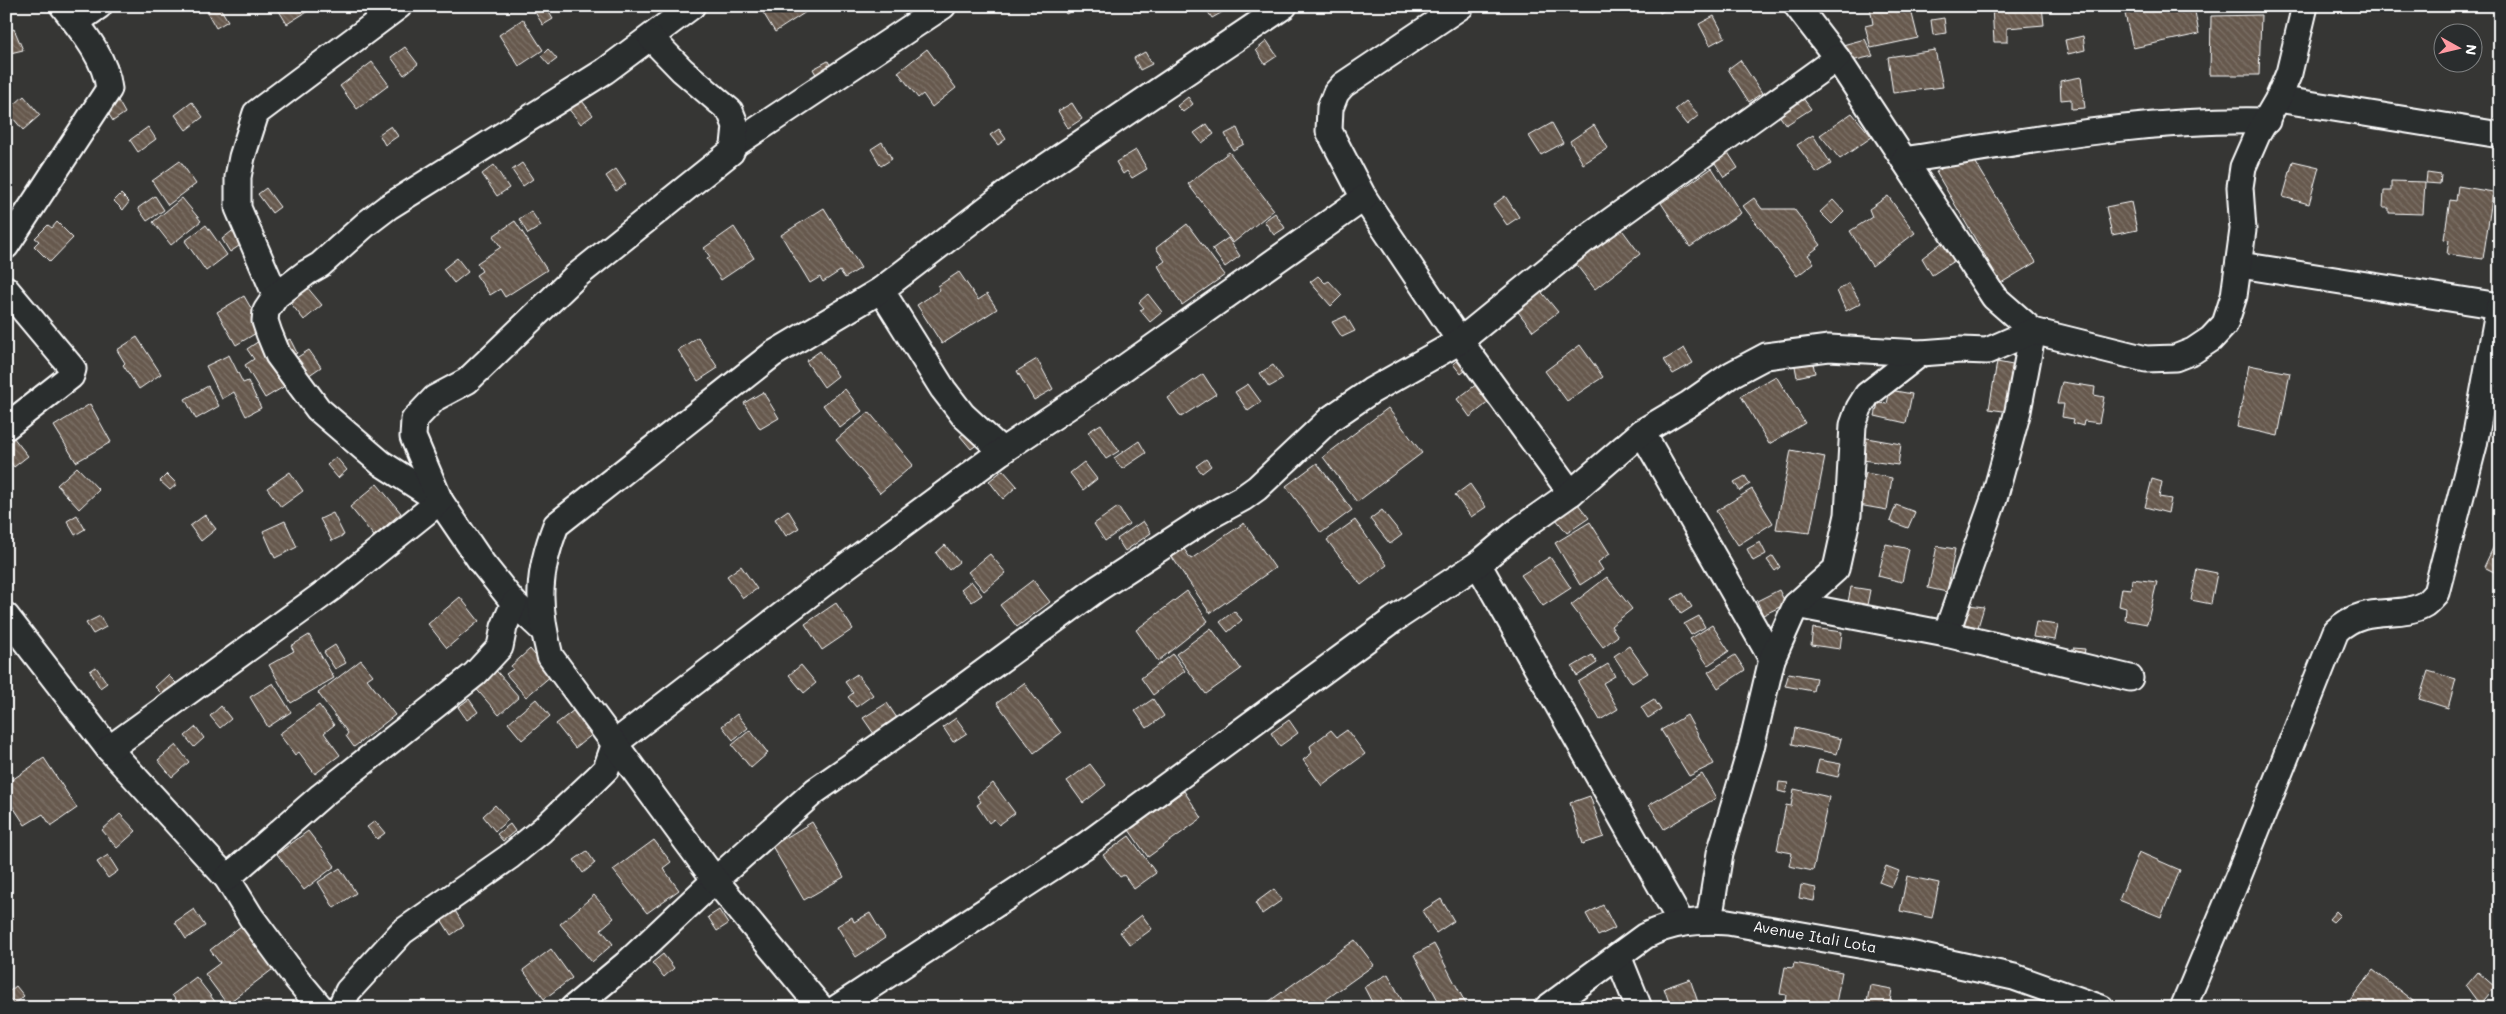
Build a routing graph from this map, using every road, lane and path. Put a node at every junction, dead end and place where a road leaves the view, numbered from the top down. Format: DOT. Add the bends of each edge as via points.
graph roads {
  1 [pos="99,6"];
  2 [pos="399,6"];
  3 [pos="692,6"];
  4 [pos="944,6"];
  5 [pos="1284,6"];
  6 [pos="1461,6"];
  7 [pos="1797,6"];
  8 [pos="2305,6"];
  9 [pos="69,14"];
  10 [pos="651,38"];
  11 [pos="1837,58"];
  12 [pos="2272,110"];
  13 [pos="2500,135"];
  14 [pos="734,145"];
  15 [pos="1904,160"];
  16 [pos="1364,198"];
  17 [pos="6,246"];
  18 [pos="2240,264"];
  19 [pos="6,289"];
  20 [pos="881,290"];
  21 [pos="276,296"];
  22 [pos="2499,306"];
  23 [pos="2033,331"];
  24 [pos="1460,341"];
  25 [pos="1920,353"];
  26 [pos="6,427"];
  27 [pos="1642,432"];
  28 [pos="1002,451"];
  29 [pos="1572,493"];
  30 [pos="440,501"];
  31 [pos="1478,564"];
  32 [pos="514,603"];
  33 [pos="1796,605"];
  34 [pos="6,616"];
  35 [pos="544,631"];
  36 [pos="1946,634"];
  37 [pos="1772,659"];
  38 [pos="2130,678"];
  39 [pos="615,743"];
  40 [pos="109,749"];
  41 [pos="227,878"];
  42 [pos="714,880"];
  43 [pos="1708,921"];
  44 [pos="1682,922"];
  45 [pos="1618,956"];
  46 [pos="2057,1000"];
  47 [pos="321,1008"];
  48 [pos="340,1008"];
  49 [pos="573,1008"];
  50 [pos="821,1008"];
  51 [pos="837,1008"];
  52 [pos="1547,1008"];
  53 [pos="1639,1008"];
  54 [pos="2101,1008"];
  55 [pos="2183,1008"];
  1 -- 9 [label="street"];
  2 -- 21 [label="street" via="256,113 253,120 238,178 238,208"];
  3 -- 10 [label="street"];
  4 -- 14 [label="street"];
  5 -- 20 [label="street" via="1010,191"];
  6 -- 16 [label="street" via="1343,85 1332,99 1329,131"];
  7 -- 11 [label="street"];
  8 -- 12 [label="street" via="2289,73"];
  9 -- 17 [label="street" via="106,72 109,89"];
  10 -- 14 [label="street" via="730,111 736,126"];
  10 -- 21 [label="street" via="605,71 388,207 320,265"];
  11 -- 15 [label="street"];
  11 -- 24 [label="street" via="1583,241"];
  12 -- 13 [label="street"];
  12 -- 15 [label="street" via="2222,120 2158,124"];
  12 -- 18 [label="street" via="2243,167"];
  14 -- 30 [label="street" via="722,161 575,277 467,381 435,398 414,420 413,437"];
  15 -- 23 [label="street" via="1994,297"];
  16 -- 24 [label="street"];
  16 -- 28 [label="street"];
  18 -- 22 [label="street"];
  18 -- 23 [label="street" via="2225,324 2211,339 2175,358 2146,359"];
  19 -- 26 [label="street" via="73,369 70,376"];
  20 -- 28 [label="street" via="943,389 963,415"];
  20 -- 35 [label="street" via="773,354 556,525 545,554 541,586"];
  21 -- 30 [label="street" via="266,311 269,333 278,355 318,409 381,463"];
  22 -- 55 [label="street" via="2474,445 2436,593 2426,604 2414,609 2375,612 2347,620 2336,631"];
  23 -- 25 [label="street" via="1987,351"];
  23 -- 36 [label="street" via="2018,411 1994,499"];
  24 -- 29 [label="street"];
  24 -- 42 [label="street" via="1348,406 1322,426 1257,488 1097,588 815,791"];
  25 -- 27 [label="street" via="1829,348 1766,356"];
  25 -- 33 [label="street" via="1878,385 1859,408 1853,425 1848,515 1836,569"];
  27 -- 29 [label="street"];
  27 -- 37 [label="street"];
  28 -- 39 [label="street"];
  29 -- 31 [label="street" via="1520,529"];
  30 -- 32 [label="street"];
  30 -- 40 [label="street" via="333,587"];
  31 -- 44 [label="street"];
  31 -- 51 [label="street" via="1393,620 1086,845"];
  32 -- 35 [label="street"];
  32 -- 41 [label="street" via="500,647 475,674 321,796"];
  33 -- 36 [label="street"];
  33 -- 37 [label="street"];
  34 -- 40 [label="street"];
  35 -- 39 [label="street" via="550,656"];
  36 -- 38 [label="street"];
  37 -- 43 [label="street" via="1751,748 1720,853"];
  39 -- 42 [label="street"];
  39 -- 48 [label="street" via="606,769 592,783 509,857 402,932 348,991"];
  40 -- 41 [label="street"];
  41 -- 47 [label="street" via="251,917"];
  42 -- 49 [label="street" via="626,964"];
  42 -- 50 [label="street"];
  43 -- 44 [label="street, Avenue Itali Lota"];
  43 -- 46 [label="street, Avenue Itali Lota" via="1905,953 2014,977"];
  44 -- 45 [label="street, Avenue Itali Lota" via="1660,928"];
  45 -- 52 [label="street, Avenue Itali Lota"];
  45 -- 53 [label="street"];
  46 -- 54 [label="street, Avenue Itali Lota"];
}
